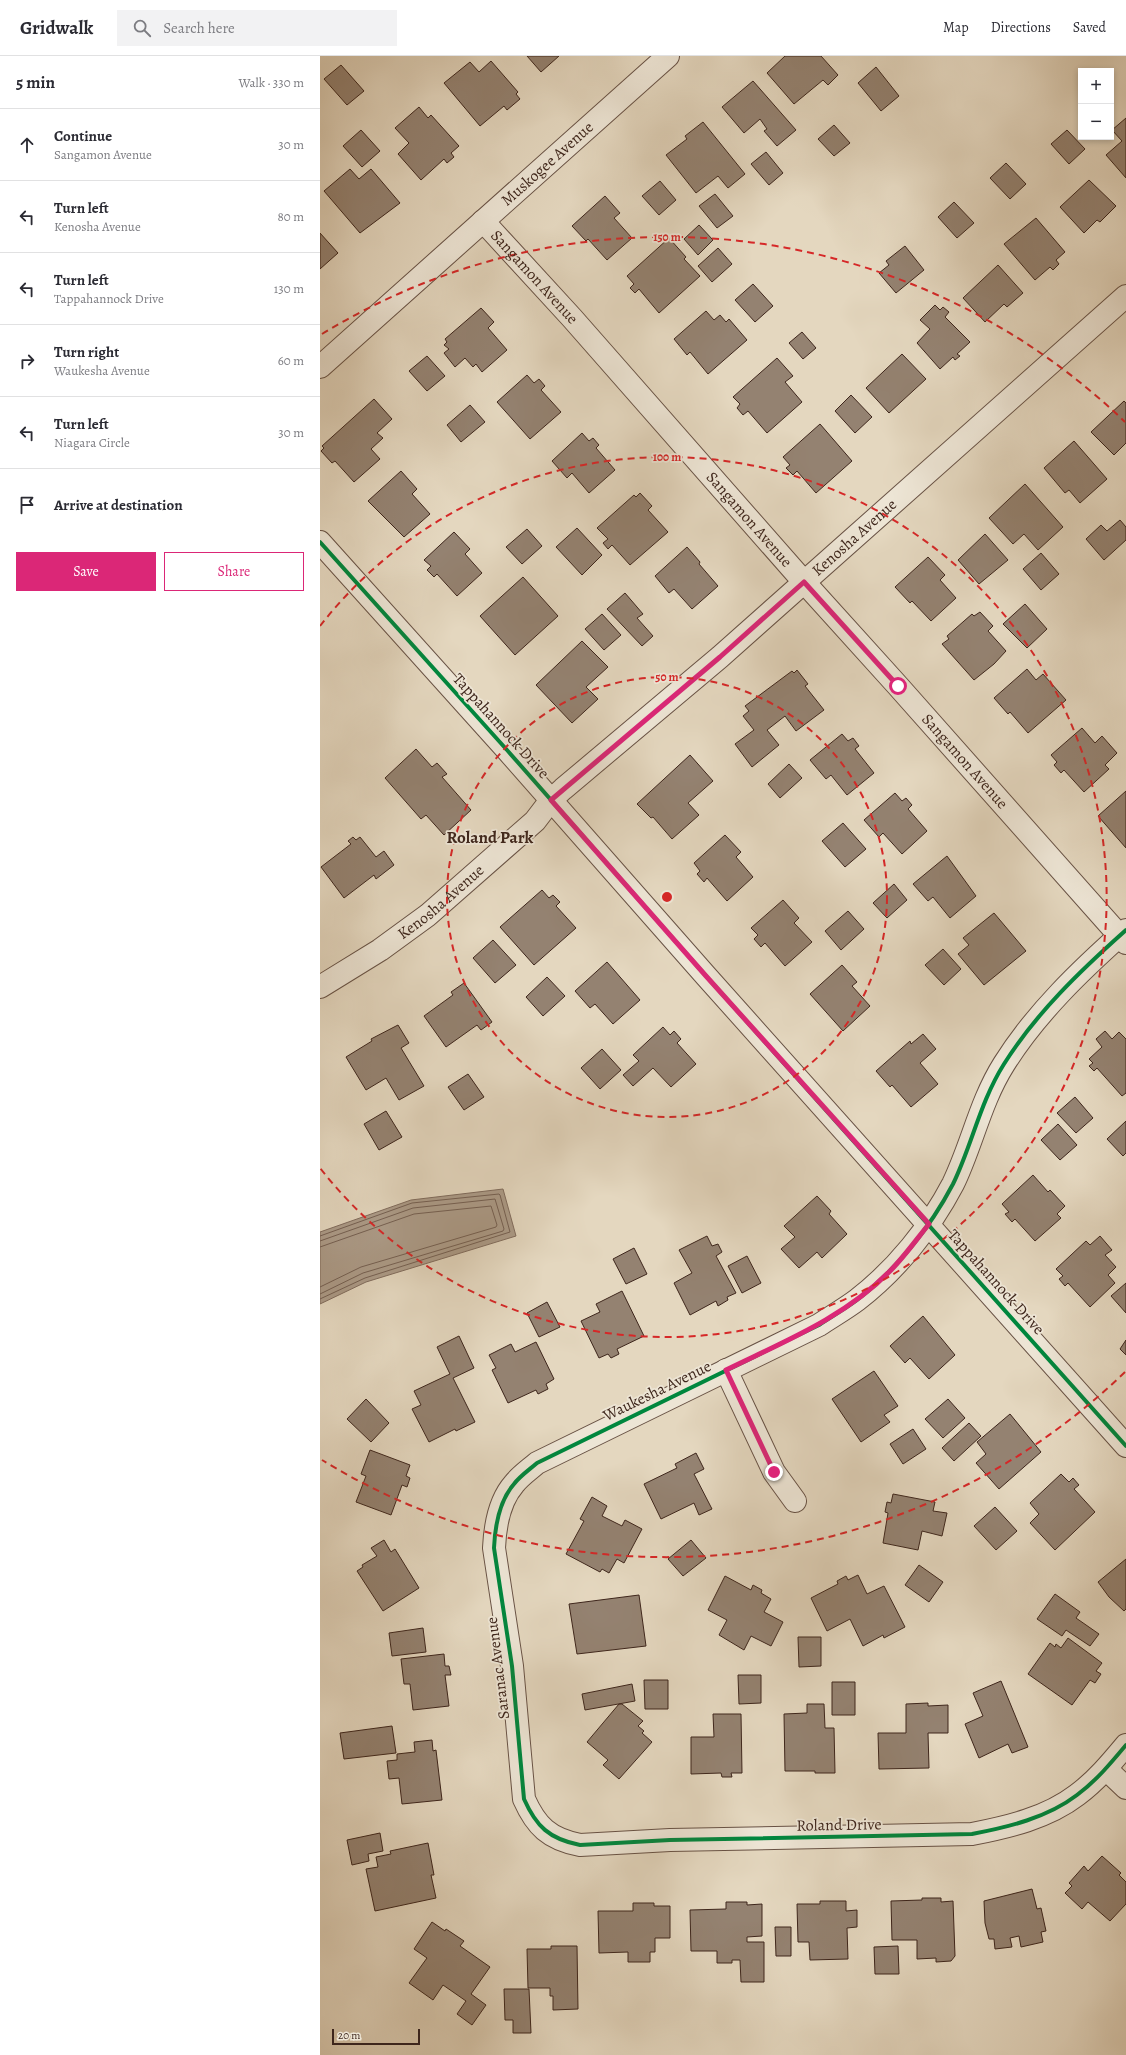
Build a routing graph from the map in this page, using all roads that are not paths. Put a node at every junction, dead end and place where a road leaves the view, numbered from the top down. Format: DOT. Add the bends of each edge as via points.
graph roads {
  1 [pos="668,56"];
  2 [pos="483,221"];
  3 [pos="1126,296"];
  4 [pos="320,367"];
  5 [pos="320,542"];
  6 [pos="804,582"];
  7 [pos="551,800"];
  8 [pos="1124,936"];
  9 [pos="320,987"];
  10 [pos="929,1224"];
  11 [pos="726,1370"];
  12 [pos="1126,1446"];
  13 [pos="795,1500"];
  14 [pos="499,1514"];
  15 [pos="1126,1745"];
  16 [pos="1106,1769"];
  17 [pos="1126,1788"];
  18 [pos="533,1818"];
  1 -- 2 [label="street, Muskogee Avenue"];
  2 -- 4 [label="street, Muskogee Avenue"];
  2 -- 6 [label="street, Sangamon Avenue" via="572,318"];
  3 -- 6 [label="street, Kenosha Avenue"];
  5 -- 7 [label="street, Tappahannock Drive"];
  6 -- 7 [label="street, Kenosha Avenue"];
  6 -- 8 [label="street, Sangamon Avenue"];
  7 -- 9 [label="street, Kenosha Avenue" via="535,821 428,915 380,950"];
  7 -- 10 [label="street, Tappahannock Drive"];
  8 -- 10 [label="street, Waukesha Avenue" via="1079,974 1039,1016 1004,1064 985,1099 953,1183"];
  10 -- 11 [label="street, Waukesha Avenue" via="890,1271 856,1301 819,1325"];
  10 -- 12 [label="street, Tappahannock Drive"];
  11 -- 13 [label="street" via="774,1472"];
  11 -- 14 [label="street, Waukesha Avenue" via="537,1463 514,1484"];
  14 -- 18 [label="street, Saranac Avenue" via="494,1532 494,1548 512,1666 524,1798"];
  15 -- 16 [label="street, Roland Drive"];
  16 -- 17 [label="street"];
  16 -- 18 [label="street, Roland Drive" via="1077,1796 1054,1809 1014,1825 972,1834 670,1840 580,1845 567,1843 548,1834"];
}
